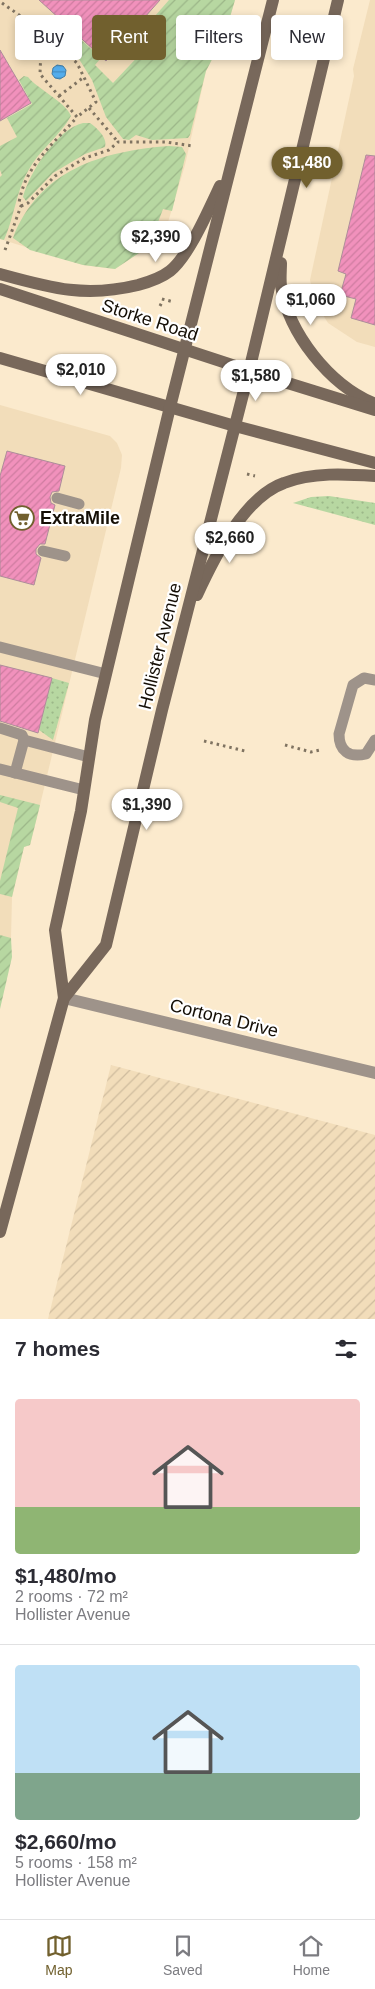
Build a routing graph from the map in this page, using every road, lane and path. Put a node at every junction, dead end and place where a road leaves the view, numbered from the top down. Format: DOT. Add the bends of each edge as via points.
graph roads {
  1 [pos="273,0"];
  2 [pos="338,0"];
  3 [pos="2,3"];
  4 [pos="19,15"];
  5 [pos="41,60"];
  6 [pos="73,60"];
  7 [pos="84,77"];
  8 [pos="59,96"];
  9 [pos="89,108"];
  10 [pos="77,117"];
  11 [pos="240,130"];
  12 [pos="118,142"];
  13 [pos="193,146"];
  14 [pos="21,206"];
  15 [pos="283,231"];
  16 [pos="5,250"];
  17 [pos="0,274"];
  18 [pos="0,290"];
  19 [pos="163,300"];
  20 [pos="160,306"];
  21 [pos="185,350"];
  22 [pos="0,358"];
  23 [pos="249,371"];
  24 [pos="375,404"];
  25 [pos="170,407"];
  26 [pos="375,410"];
  27 [pos="235,426"];
  28 [pos="375,463"];
  29 [pos="375,476"];
  30 [pos="57,498"];
  31 [pos="79,504"];
  32 [pos="43,551"];
  33 [pos="65,556"];
  34 [pos="182,630"];
  35 [pos="0,647"];
  36 [pos="106,674"];
  37 [pos="375,680"];
  38 [pos="0,728"];
  39 [pos="24,740"];
  40 [pos="375,740"];
  41 [pos="204,741"];
  42 [pos="285,745"];
  43 [pos="320,750"];
  44 [pos="245,751"];
  45 [pos="89,757"];
  46 [pos="0,769"];
  47 [pos="15,773"];
  48 [pos="84,790"];
  49 [pos="64,998"];
  50 [pos="375,1073"];
  51 [pos="0,1232"];
  1 -- 11 [label="main road, Hollister Avenue"];
  2 -- 15 [label="main road, Hollister Avenue"];
  3 -- 4 [label="path"];
  5 -- 8 [label="path" via="40,74"];
  6 -- 7 [label="path"];
  7 -- 8 [label="path"];
  7 -- 9 [label="path" via="96,102"];
  8 -- 10 [label="path"];
  9 -- 10 [label="path"];
  9 -- 12 [label="path"];
  10 -- 14 [label="path" via="36,161 20,194"];
  11 -- 17 [label="main road" via="221,185 201,227 171,271 152,281 100,292 51,288"];
  11 -- 21 [label="main road, Hollister Avenue"];
  12 -- 13 [label="path" via="166,142"];
  12 -- 14 [label="path" via="109,150 85,158 55,176"];
  14 -- 16 [label="path"];
  15 -- 23 [label="main road, Hollister Avenue"];
  15 -- 24 [label="main road" via="281,285 296,328 320,363 342,384"];
  18 -- 21 [label="main road, Storke Road"];
  19 -- 20 [label="path"];
  21 -- 23 [label="main road, Storke Road"];
  21 -- 25 [label="main road, Hollister Avenue"];
  22 -- 25 [label="main road"];
  23 -- 26 [label="main road, Storke Road"];
  23 -- 27 [label="main road, Hollister Avenue"];
  25 -- 27 [label="main road"];
  25 -- 36 [label="main road, Hollister Avenue"];
  27 -- 28 [label="main road"];
  27 -- 34 [label="main road, Hollister Avenue"];
  29 -- 34 [label="main road" via="339,474 312,477 284,483 268,491 245,511 232,531 201,586"];
  30 -- 31 [label="lane"];
  32 -- 33 [label="lane"];
  34 -- 49 [label="main road, Hollister Avenue" via="106,945"];
  35 -- 36 [label="lane"];
  36 -- 45 [label="main road, Hollister Avenue"];
  37 -- 40 [label="lane" via="364,678 353,685 339,741 346,753 358,756 366,754"];
  38 -- 39 [label="lane" via="18,732"];
  39 -- 45 [label="lane"];
  39 -- 47 [label="lane"];
  41 -- 44 [label="path"];
  42 -- 43 [label="path" via="310,752"];
  45 -- 48 [label="main road, Hollister Avenue"];
  46 -- 47 [label="lane"];
  47 -- 48 [label="lane"];
  48 -- 49 [label="main road, Hollister Avenue" via="55,930"];
  49 -- 50 [label="street, Cortona Drive"];
  49 -- 51 [label="main road, Hollister Avenue"];
}
